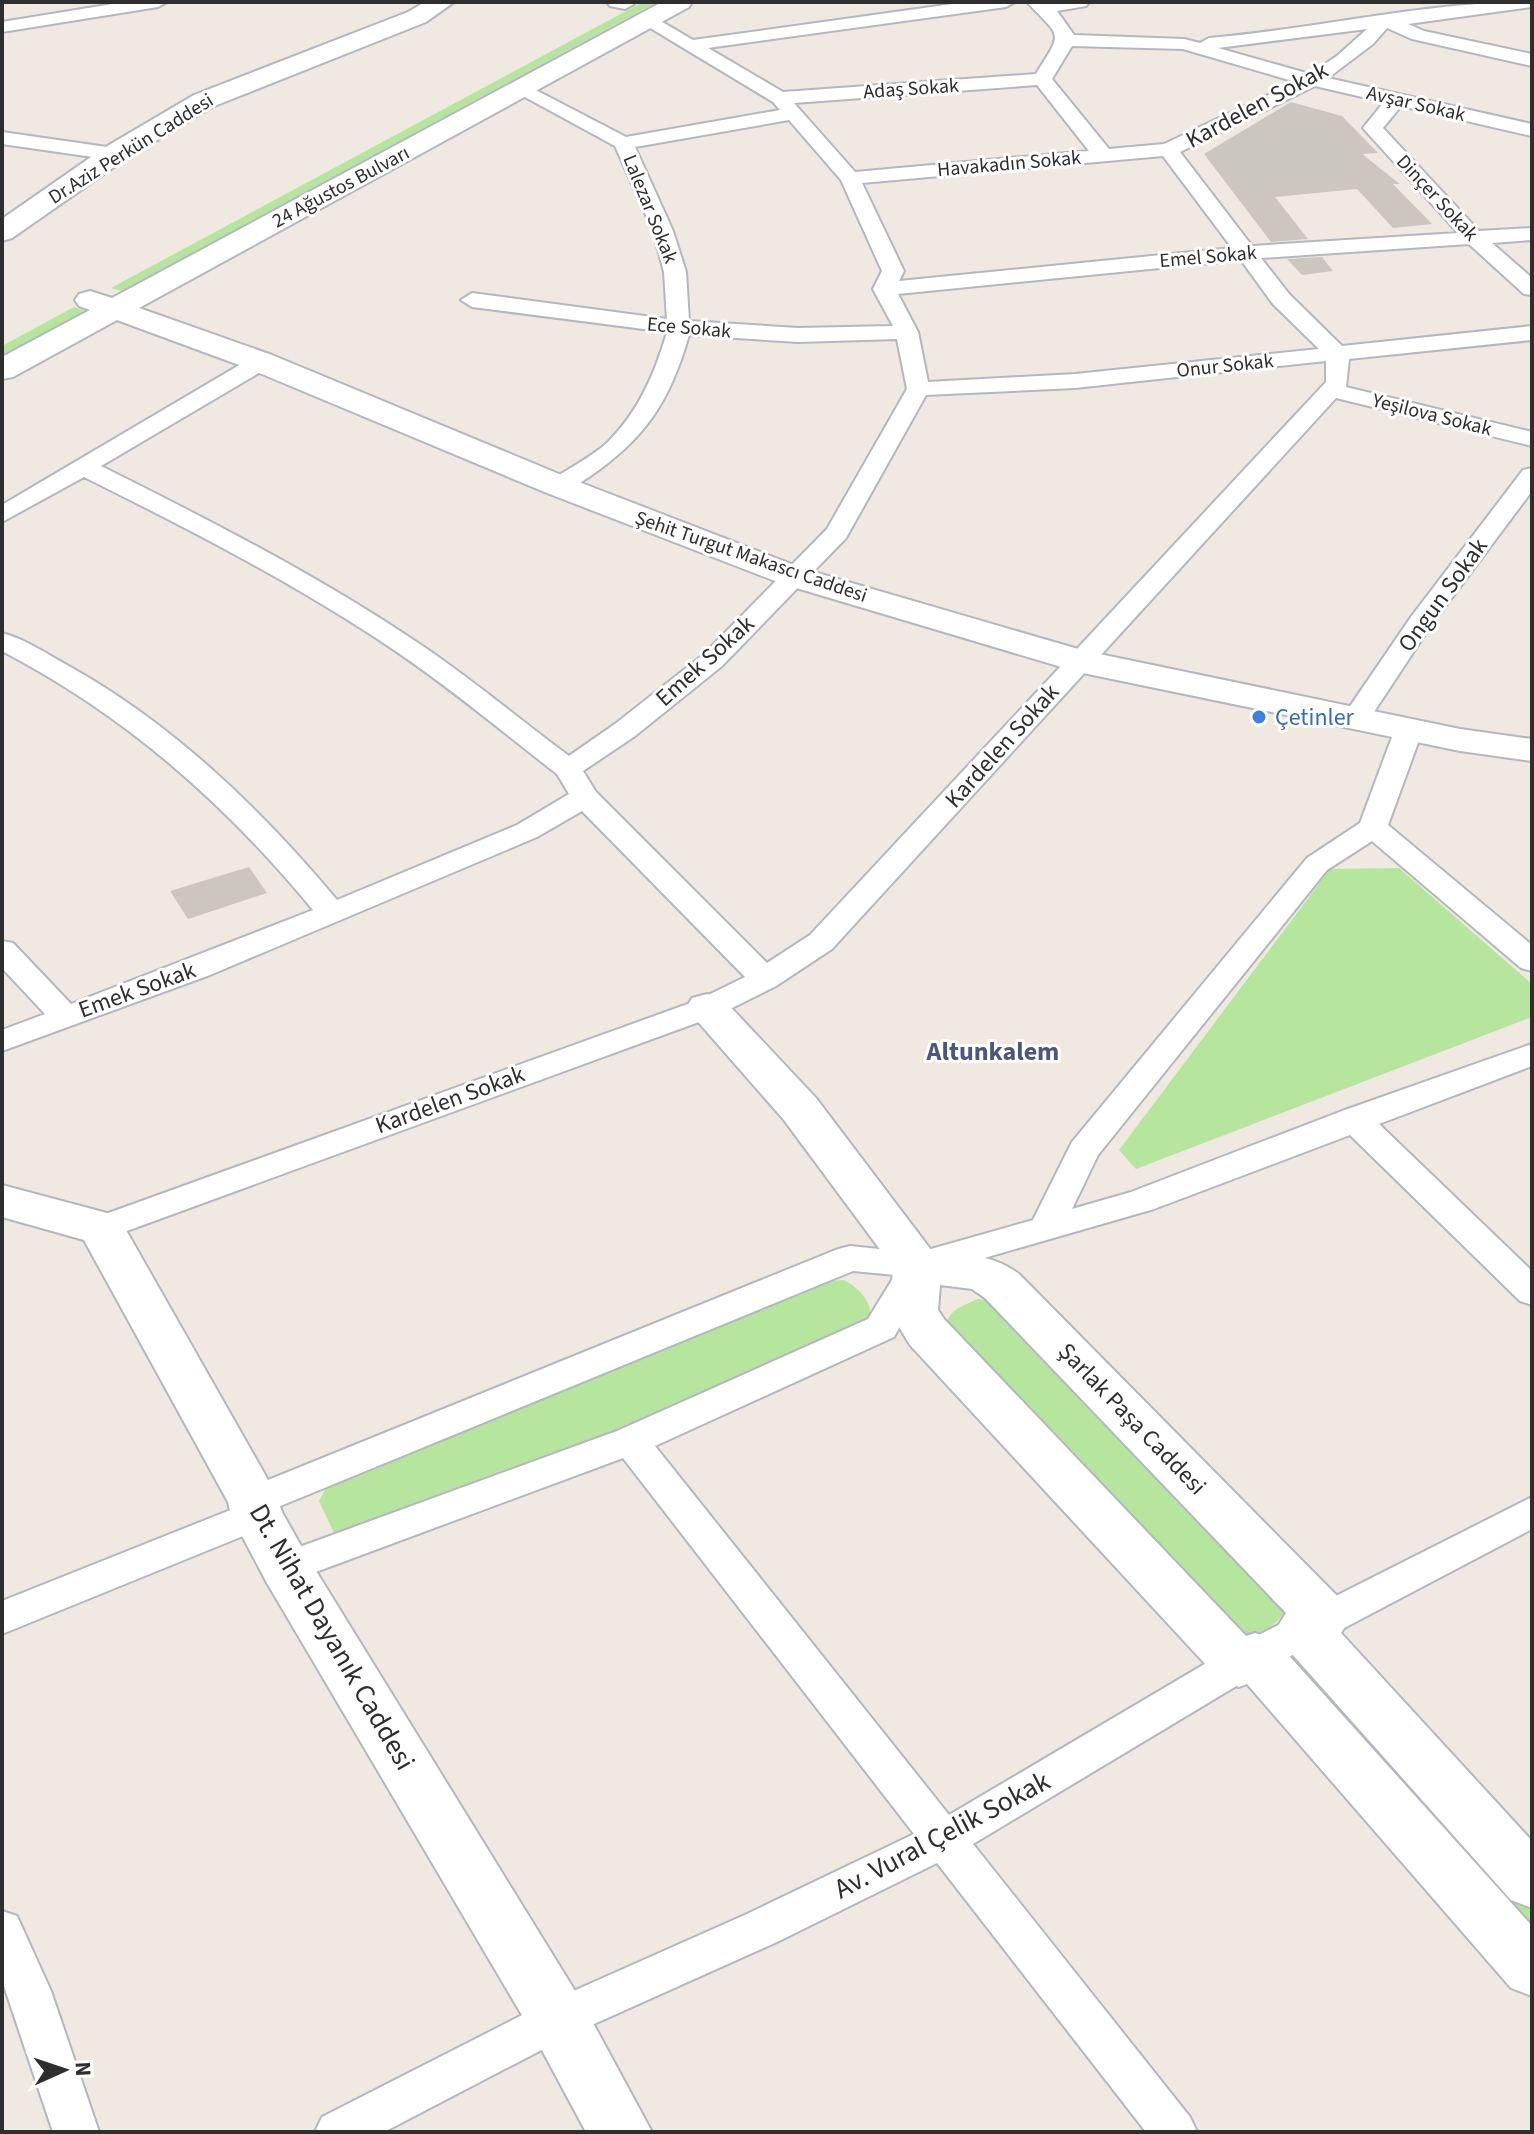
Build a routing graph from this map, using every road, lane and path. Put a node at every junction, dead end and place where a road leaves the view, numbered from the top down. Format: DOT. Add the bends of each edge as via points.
graph roads {
  1 [pos="158,2"];
  2 [pos="442,2"];
  3 [pos="680,2"];
  4 [pos="1006,2"];
  5 [pos="1080,2"];
  6 [pos="1362,2"];
  7 [pos="1531,2"];
  8 [pos="1040,4"];
  9 [pos="629,7"];
  10 [pos="1384,20"];
  11 [pos="2,27"];
  12 [pos="1066,40"];
  13 [pos="1184,44"];
  14 [pos="693,45"];
  15 [pos="1532,60"];
  16 [pos="1042,79"];
  17 [pos="1311,80"];
  18 [pos="521,90"];
  19 [pos="1396,100"];
  20 [pos="786,106"];
  21 [pos="1532,130"];
  22 [pos="2,138"];
  23 [pos="623,143"];
  24 [pos="1168,150"];
  25 [pos="114,154"];
  26 [pos="1103,155"];
  27 [pos="850,178"];
  28 [pos="2,232"];
  29 [pos="1532,234"];
  30 [pos="1475,239"];
  31 [pos="1247,253"];
  32 [pos="884,289"];
  33 [pos="1532,289"];
  34 [pos="472,300"];
  35 [pos="103,305"];
  36 [pos="679,329"];
  37 [pos="907,332"];
  38 [pos="1532,333"];
  39 [pos="2,347"];
  40 [pos="1338,355"];
  41 [pos="261,362"];
  42 [pos="2,370"];
  43 [pos="918,389"];
  44 [pos="1332,390"];
  45 [pos="1532,439"];
  46 [pos="86,468"];
  47 [pos="1532,475"];
  48 [pos="559,486"];
  49 [pos="2,515"];
  50 [pos="795,577"];
  51 [pos="2,641"];
  52 [pos="1078,661"];
  53 [pos="1356,718"];
  54 [pos="1409,729"];
  55 [pos="1532,750"];
  56 [pos="568,769"];
  57 [pos="585,797"];
  58 [pos="1373,827"];
  59 [pos="332,913"];
  60 [pos="2,950"];
  61 [pos="1532,961"];
  62 [pos="765,979"];
  63 [pos="707,1008"];
  64 [pos="65,1016"];
  65 [pos="2,1041"];
  66 [pos="1532,1054"];
  67 [pos="1354,1119"];
  68 [pos="2,1201"];
  69 [pos="101,1228"];
  70 [pos="1046,1228"];
  71 [pos="917,1265"];
  72 [pos="1532,1292"];
  73 [pos="630,1441"];
  74 [pos="256,1508"];
  75 [pos="1532,1512"];
  76 [pos="286,1568"];
  77 [pos="2,1618"];
  78 [pos="1280,1641"];
  79 [pos="945,1839"];
  80 [pos="1532,1882"];
  81 [pos="2,1930"];
  82 [pos="1532,1969"];
  83 [pos="558,2019"];
  84 [pos="76,2132"];
  85 [pos="338,2132"];
  86 [pos="620,2132"];
  87 [pos="1174,2132"];
  1 -- 11 [label="street"];
  2 -- 25 [label="street, Dr.Aziz Perkün Caddesi" via="379,33 227,90"];
  3 -- 9 [label="street, 24 Ağustos Bulvarı"];
  4 -- 14 [label="street"];
  5 -- 8 [label="street"];
  6 -- 10 [label="street"];
  7 -- 10 [label="street"];
  8 -- 12 [label="street"];
  9 -- 14 [label="street"];
  9 -- 18 [label="street, 24 Ağustos Bulvarı"];
  9 -- 35 [label="street, 24 Ağustos Bulvarı"];
  10 -- 13 [label="street"];
  10 -- 15 [label="street" via="1418,35"];
  10 -- 17 [label="street, Kardelen Sokak" via="1372,38"];
  12 -- 13 [label="street, Avşar Sokak"];
  12 -- 16 [label="street"];
  13 -- 17 [label="street, Avşar Sokak"];
  14 -- 20 [label="street"];
  16 -- 20 [label="street, Adaş Sokak"];
  16 -- 26 [label="street"];
  17 -- 19 [label="street, Avşar Sokak"];
  17 -- 24 [label="street, Kardelen Sokak"];
  18 -- 23 [label="street, Lalezar Sokak"];
  18 -- 35 [label="street, 24 Ağustos Bulvarı"];
  19 -- 21 [label="street, Avşar Sokak"];
  19 -- 30 [label="street, Dinçer Sokak" via="1373,128"];
  20 -- 23 [label="street, Adaş Sokak"];
  20 -- 27 [label="street"];
  22 -- 25 [label="street"];
  23 -- 36 [label="street, Lalezar Sokak" via="663,231 675,272"];
  24 -- 26 [label="street, Havakadın Sokak"];
  24 -- 31 [label="street, Kardelen Sokak"];
  25 -- 28 [label="street, Dr.Aziz Perkün Caddesi"];
  26 -- 27 [label="street, Havakadın Sokak"];
  27 -- 32 [label="street" via="893,271"];
  29 -- 30 [label="street, Emel Sokak"];
  30 -- 31 [label="street, Emel Sokak"];
  30 -- 33 [label="street, Dinçer Sokak"];
  31 -- 32 [label="street, Emel Sokak"];
  31 -- 40 [label="street, Kardelen Sokak" via="1281,299"];
  32 -- 37 [label="street"];
  34 -- 36 [label="street, Ece Sokak"];
  35 -- 39 [label="street, 24 Ağustos Bulvarı"];
  35 -- 41 [label="street, Şehit Turgut Makascı Caddesi"];
  35 -- 42 [label="street, 24 Ağustos Bulvarı"];
  36 -- 37 [label="street, Ece Sokak" via="842,337"];
  36 -- 48 [label="street, Lalezar Sokak" via="668,368 647,410 615,448"];
  37 -- 43 [label="street"];
  38 -- 40 [label="street, Onur Sokak"];
  40 -- 43 [label="street, Onur Sokak" via="1075,381"];
  40 -- 44 [label="street"];
  41 -- 46 [label="street"];
  41 -- 48 [label="street, Şehit Turgut Makascı Caddesi"];
  43 -- 50 [label="street, Emek Sokak" via="837,533"];
  44 -- 45 [label="street, Yeşilova Sokak"];
  44 -- 52 [label="street, Kardelen Sokak"];
  46 -- 49 [label="street"];
  46 -- 56 [label="street" via="205,528 341,607 448,676"];
  47 -- 53 [label="street, Ongun Sokak"];
  48 -- 50 [label="street, Şehit Turgut Makascı Caddesi"];
  50 -- 52 [label="street, Şehit Turgut Makascı Caddesi"];
  50 -- 56 [label="street, Emek Sokak" via="713,660"];
  51 -- 59 [label="street" via="119,709 200,774 289,860"];
  52 -- 53 [label="street, Şehit Turgut Makascı Caddesi"];
  52 -- 62 [label="street, Kardelen Sokak" via="821,942"];
  53 -- 54 [label="street, Şehit Turgut Makascı Caddesi"];
  54 -- 55 [label="street, Şehit Turgut Makascı Caddesi"];
  54 -- 58 [label="street"];
  56 -- 57 [label="street"];
  57 -- 59 [label="street, Emek Sokak" via="527,831"];
  57 -- 62 [label="street"];
  58 -- 61 [label="street"];
  58 -- 70 [label="street" via="1317,864 1268,924 1084,1150"];
  59 -- 64 [label="street, Emek Sokak"];
  60 -- 64 [label="street"];
  62 -- 63 [label="street, Kardelen Sokak"];
  63 -- 69 [label="street, Kardelen Sokak"];
  63 -- 71 [label="street" via="800,1109"];
  64 -- 65 [label="street, Emek Sokak"];
  66 -- 67 [label="street"];
  67 -- 70 [label="street" via="1142,1201"];
  67 -- 72 [label="street"];
  68 -- 69 [label="street"];
  69 -- 74 [label="street, Dt. Nihat Dayanık Caddesi"];
  70 -- 71 [label="street"];
  71 -- 73 [label="street" via="881,1328"];
  71 -- 74 [label="street" via="850,1258"];
  71 -- 78 [label="street, Şarlak Paşa Caddesi" via="914,1312 927,1332"];
  71 -- 78 [label="street, Şarlak Paşa Caddesi" via="984,1273 1002,1286"];
  73 -- 76 [label="street"];
  73 -- 79 [label="street"];
  74 -- 76 [label="street, Dt. Nihat Dayanık Caddesi"];
  74 -- 77 [label="street"];
  75 -- 78 [label="street, Av. Vural Çelik Sokak"];
  76 -- 83 [label="street, Dt. Nihat Dayanık Caddesi"];
  78 -- 79 [label="street, Av. Vural Çelik Sokak"];
  78 -- 80 [label="street, Şarlak Paşa Caddesi"];
  78 -- 82 [label="street, Şarlak Paşa Caddesi"];
  79 -- 83 [label="street, Av. Vural Çelik Sokak"];
  79 -- 87 [label="street"];
  81 -- 84 [label="street" via="29,1991"];
  83 -- 85 [label="street, Av. Vural Çelik Sokak"];
  83 -- 86 [label="street, Dt. Nihat Dayanık Caddesi"];
}
